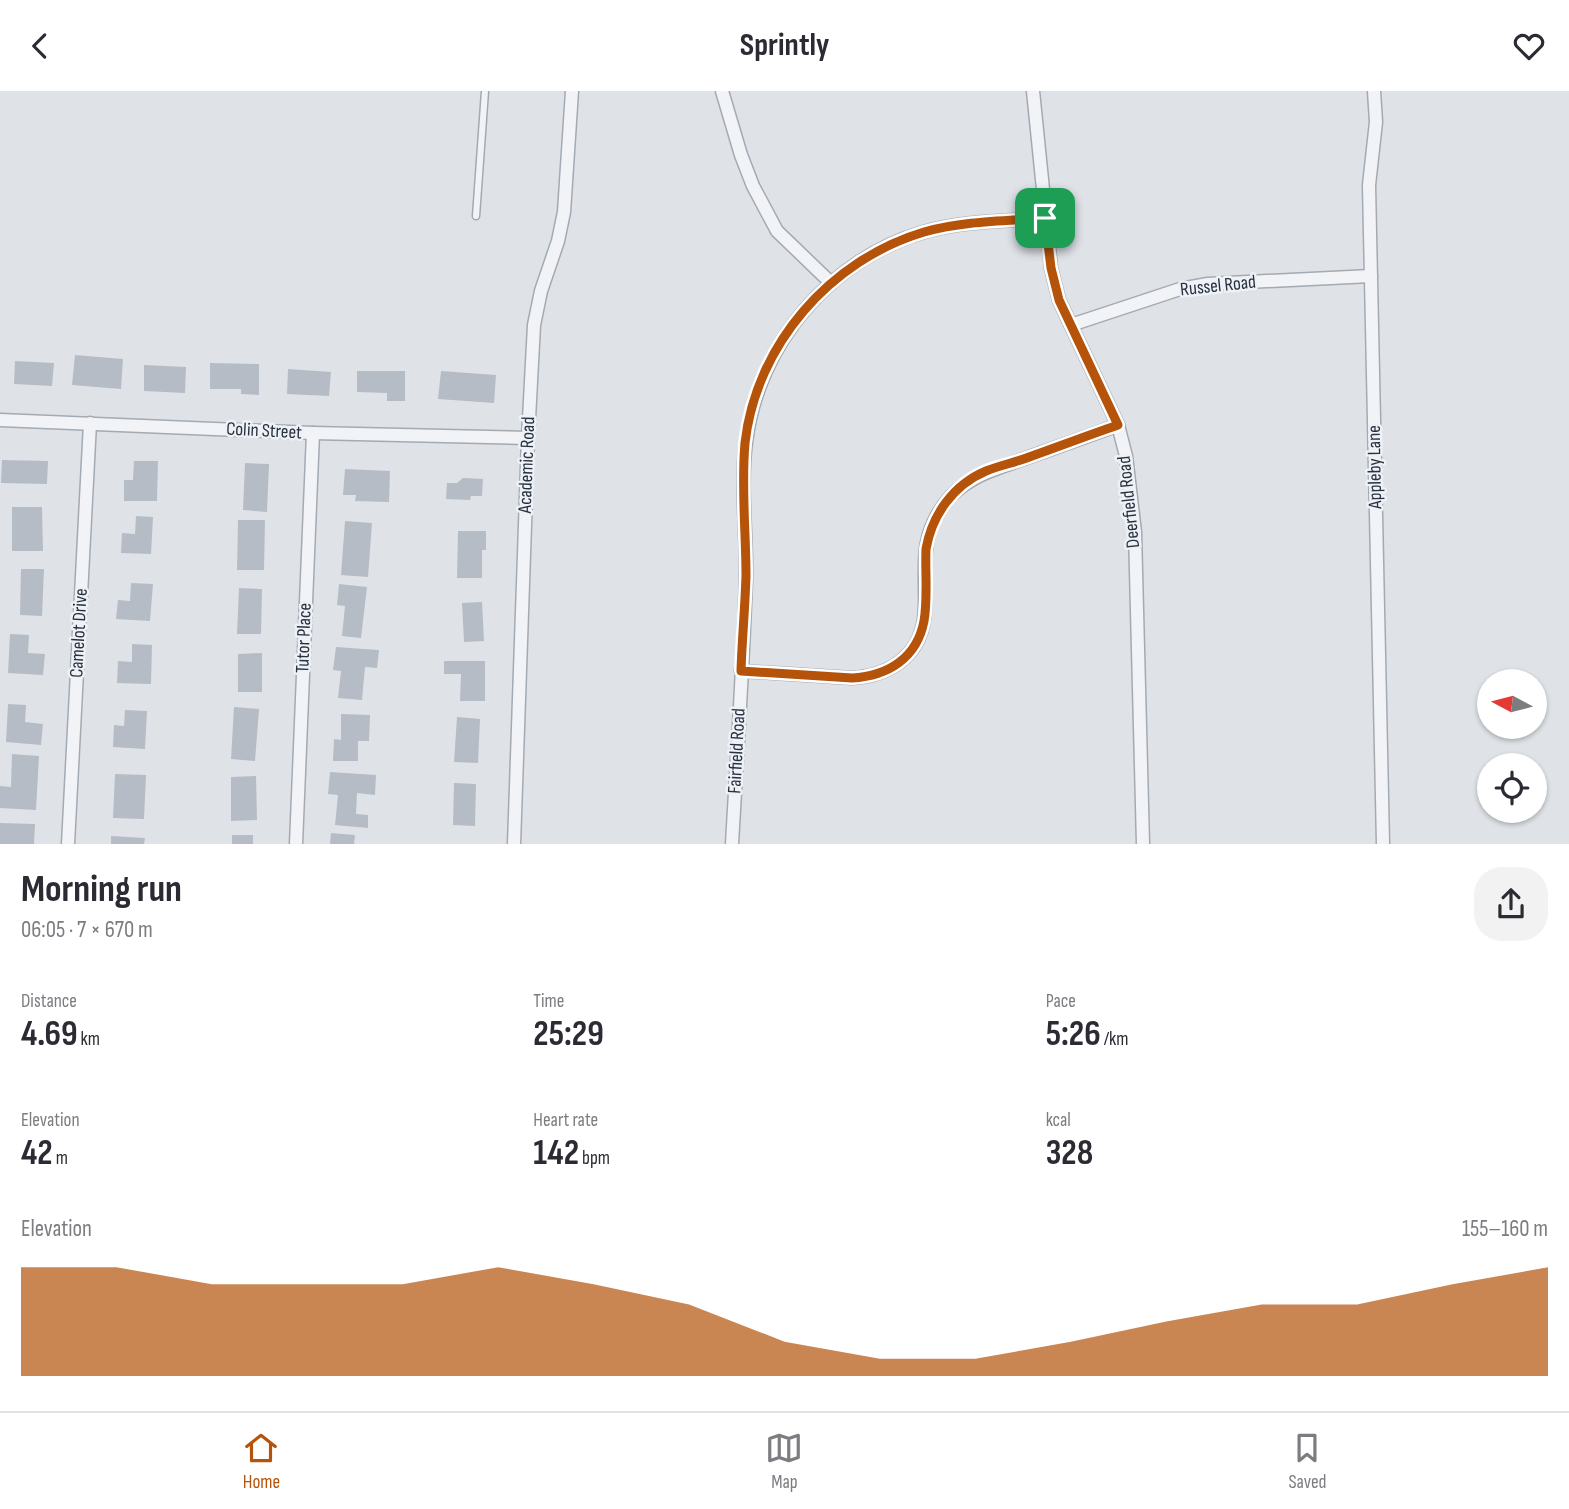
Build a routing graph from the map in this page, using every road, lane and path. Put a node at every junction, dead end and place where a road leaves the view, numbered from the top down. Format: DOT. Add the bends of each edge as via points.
graph roads {
  1 [pos="485,91"];
  2 [pos="572,91"];
  3 [pos="722,91"];
  4 [pos="1033,91"];
  5 [pos="1374,91"];
  6 [pos="476,216"];
  7 [pos="1045,218"];
  8 [pos="1371,276"];
  9 [pos="831,283"];
  10 [pos="1071,325"];
  11 [pos="0,420"];
  12 [pos="90,423"];
  13 [pos="1118,425"];
  14 [pos="313,433"];
  15 [pos="528,439"];
  16 [pos="741,671"];
  17 [pos="68,844"];
  18 [pos="296,844"];
  19 [pos="514,844"];
  20 [pos="732,844"];
  21 [pos="1143,844"];
  22 [pos="1383,844"];
  1 -- 6 [label="lane"];
  2 -- 15 [label="street, Academic Road" via="565,212 534,325"];
  3 -- 9 [label="street" via="753,186 777,231"];
  4 -- 7 [label="street, Deerfield Road"];
  5 -- 8 [label="street, Appleby Lane"];
  7 -- 9 [label="street, Fairfield Road" via="923,232 874,253"];
  7 -- 10 [label="street, Deerfield Road" via="1051,268"];
  8 -- 10 [label="street, Russel Road" via="1208,284"];
  8 -- 22 [label="street, Appleby Lane"];
  9 -- 16 [label="street, Fairfield Road" via="780,343 750,416 744,468 746,578"];
  10 -- 13 [label="street, Deerfield Road"];
  11 -- 12 [label="street, Colin Street"];
  12 -- 14 [label="street, Colin Street"];
  12 -- 17 [label="street, Camelot Drive"];
  13 -- 16 [label="street" via="986,471 953,494 928,538 921,633 894,666 852,678"];
  13 -- 21 [label="street, Deerfield Road" via="1135,532"];
  14 -- 15 [label="street, Colin Street"];
  14 -- 18 [label="street, Tutor Place"];
  15 -- 19 [label="street, Academic Road"];
  16 -- 20 [label="street, Fairfield Road"];
}
